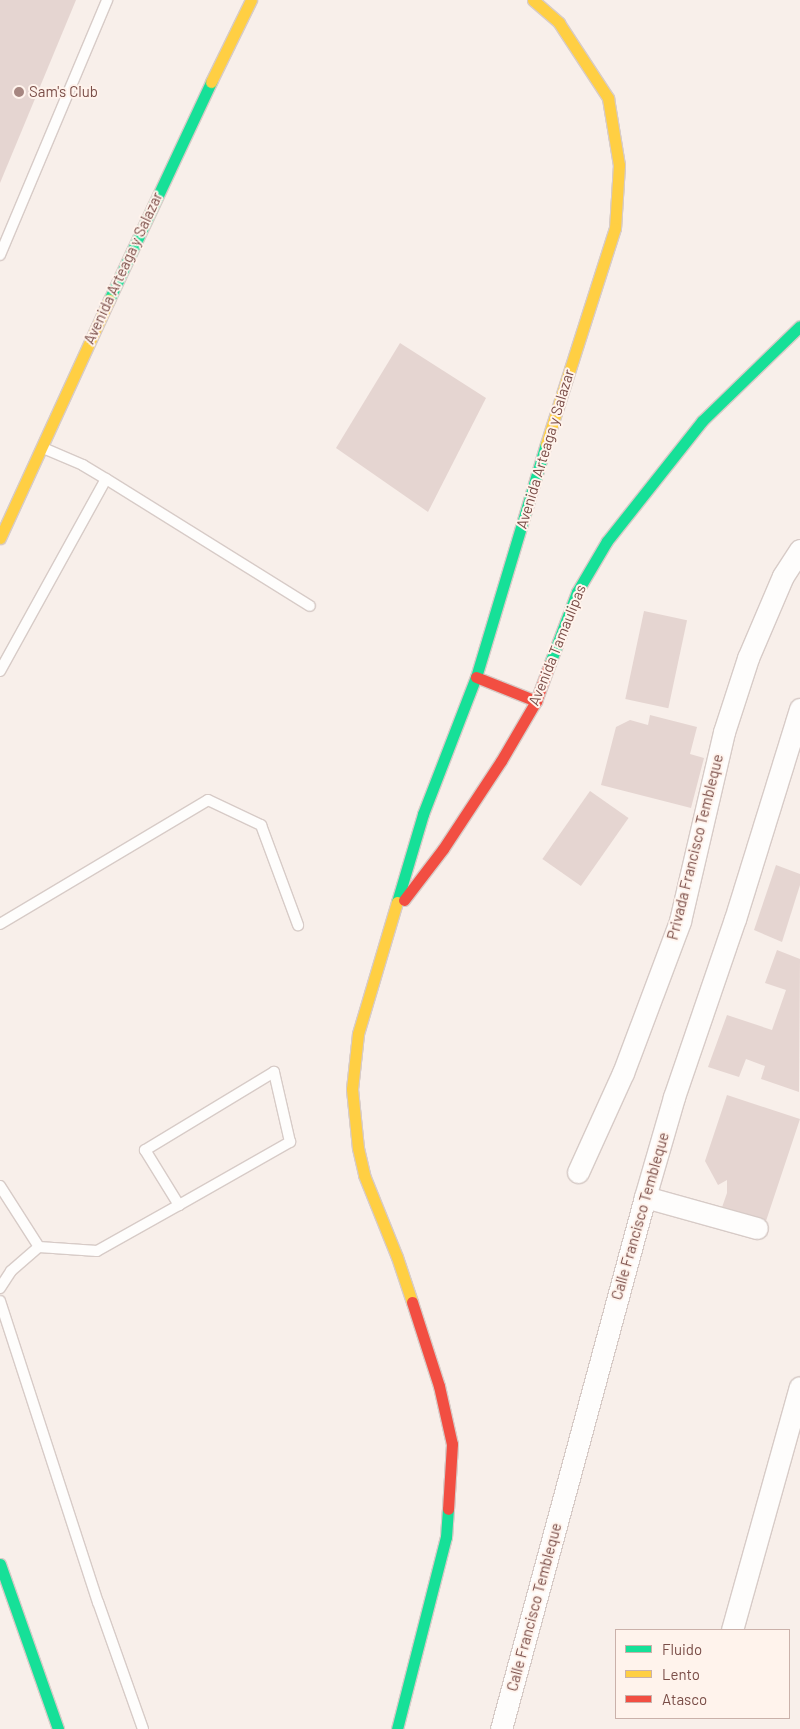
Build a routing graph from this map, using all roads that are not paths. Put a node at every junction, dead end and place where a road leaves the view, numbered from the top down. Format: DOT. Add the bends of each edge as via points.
graph roads {
  1 [pos="107,0"];
  2 [pos="251,0"];
  3 [pos="533,0"];
  4 [pos="0,255"];
  5 [pos="800,326"];
  6 [pos="40,447"];
  7 [pos="106,479"];
  8 [pos="0,538"];
  9 [pos="800,550"];
  10 [pos="310,606"];
  11 [pos="0,671"];
  12 [pos="476,677"];
  13 [pos="536,701"];
  14 [pos="800,709"];
  15 [pos="394,913"];
  16 [pos="0,924"];
  17 [pos="298,925"];
  18 [pos="578,1172"];
  19 [pos="0,1186"];
  20 [pos="645,1197"];
  21 [pos="179,1205"];
  22 [pos="757,1228"];
  23 [pos="39,1247"];
  24 [pos="0,1288"];
  25 [pos="0,1300"];
  26 [pos="800,1387"];
  27 [pos="0,1564"];
  28 [pos="732,1629"];
  29 [pos="58,1729"];
  30 [pos="143,1729"];
  31 [pos="396,1729"];
  32 [pos="501,1729"];
  1 -- 4 [label="lane"];
  2 -- 6 [label="main road, Avenida Arteaga y Salazar"];
  3 -- 12 [label="main road, Avenida Arteaga y Salazar" via="559,23 608,98 619,165 616,228 530,494"];
  5 -- 13 [label="main road, Avenida Tamaulipas" via="702,421 607,540 576,592"];
  6 -- 7 [label="lane" via="83,465"];
  6 -- 8 [label="main road, Avenida Arteaga y Salazar"];
  7 -- 10 [label="lane"];
  7 -- 11 [label="lane"];
  9 -- 18 [label="street, Privada Francisco Tembleque" via="784,576 748,658 724,732 680,921 623,1073"];
  12 -- 13 [label="main road"];
  12 -- 15 [label="main road, Avenida Arteaga y Salazar" via="424,814"];
  13 -- 15 [label="main road, Avenida Tamaulipas" via="443,850"];
  14 -- 20 [label="street, Calle Francisco Tembleque" via="735,919 674,1097"];
  15 -- 31 [label="main road, Avenida Arteaga y Salazar" via="358,1034 352,1089 358,1148 364,1175 397,1257 439,1386 452,1444 446,1537"];
  16 -- 17 [label="lane" via="208,800 261,825"];
  19 -- 23 [label="lane"];
  20 -- 22 [label="street"];
  20 -- 32 [label="street, Calle Francisco Tembleque"];
  21 -- 21 [label="lane" via="290,1142 274,1072 144,1150"];
  21 -- 23 [label="lane" via="97,1252"];
  23 -- 24 [label="lane" via="11,1271"];
  25 -- 30 [label="lane" via="95,1593"];
  26 -- 28 [label="street"];
  27 -- 29 [label="main road"];
}
